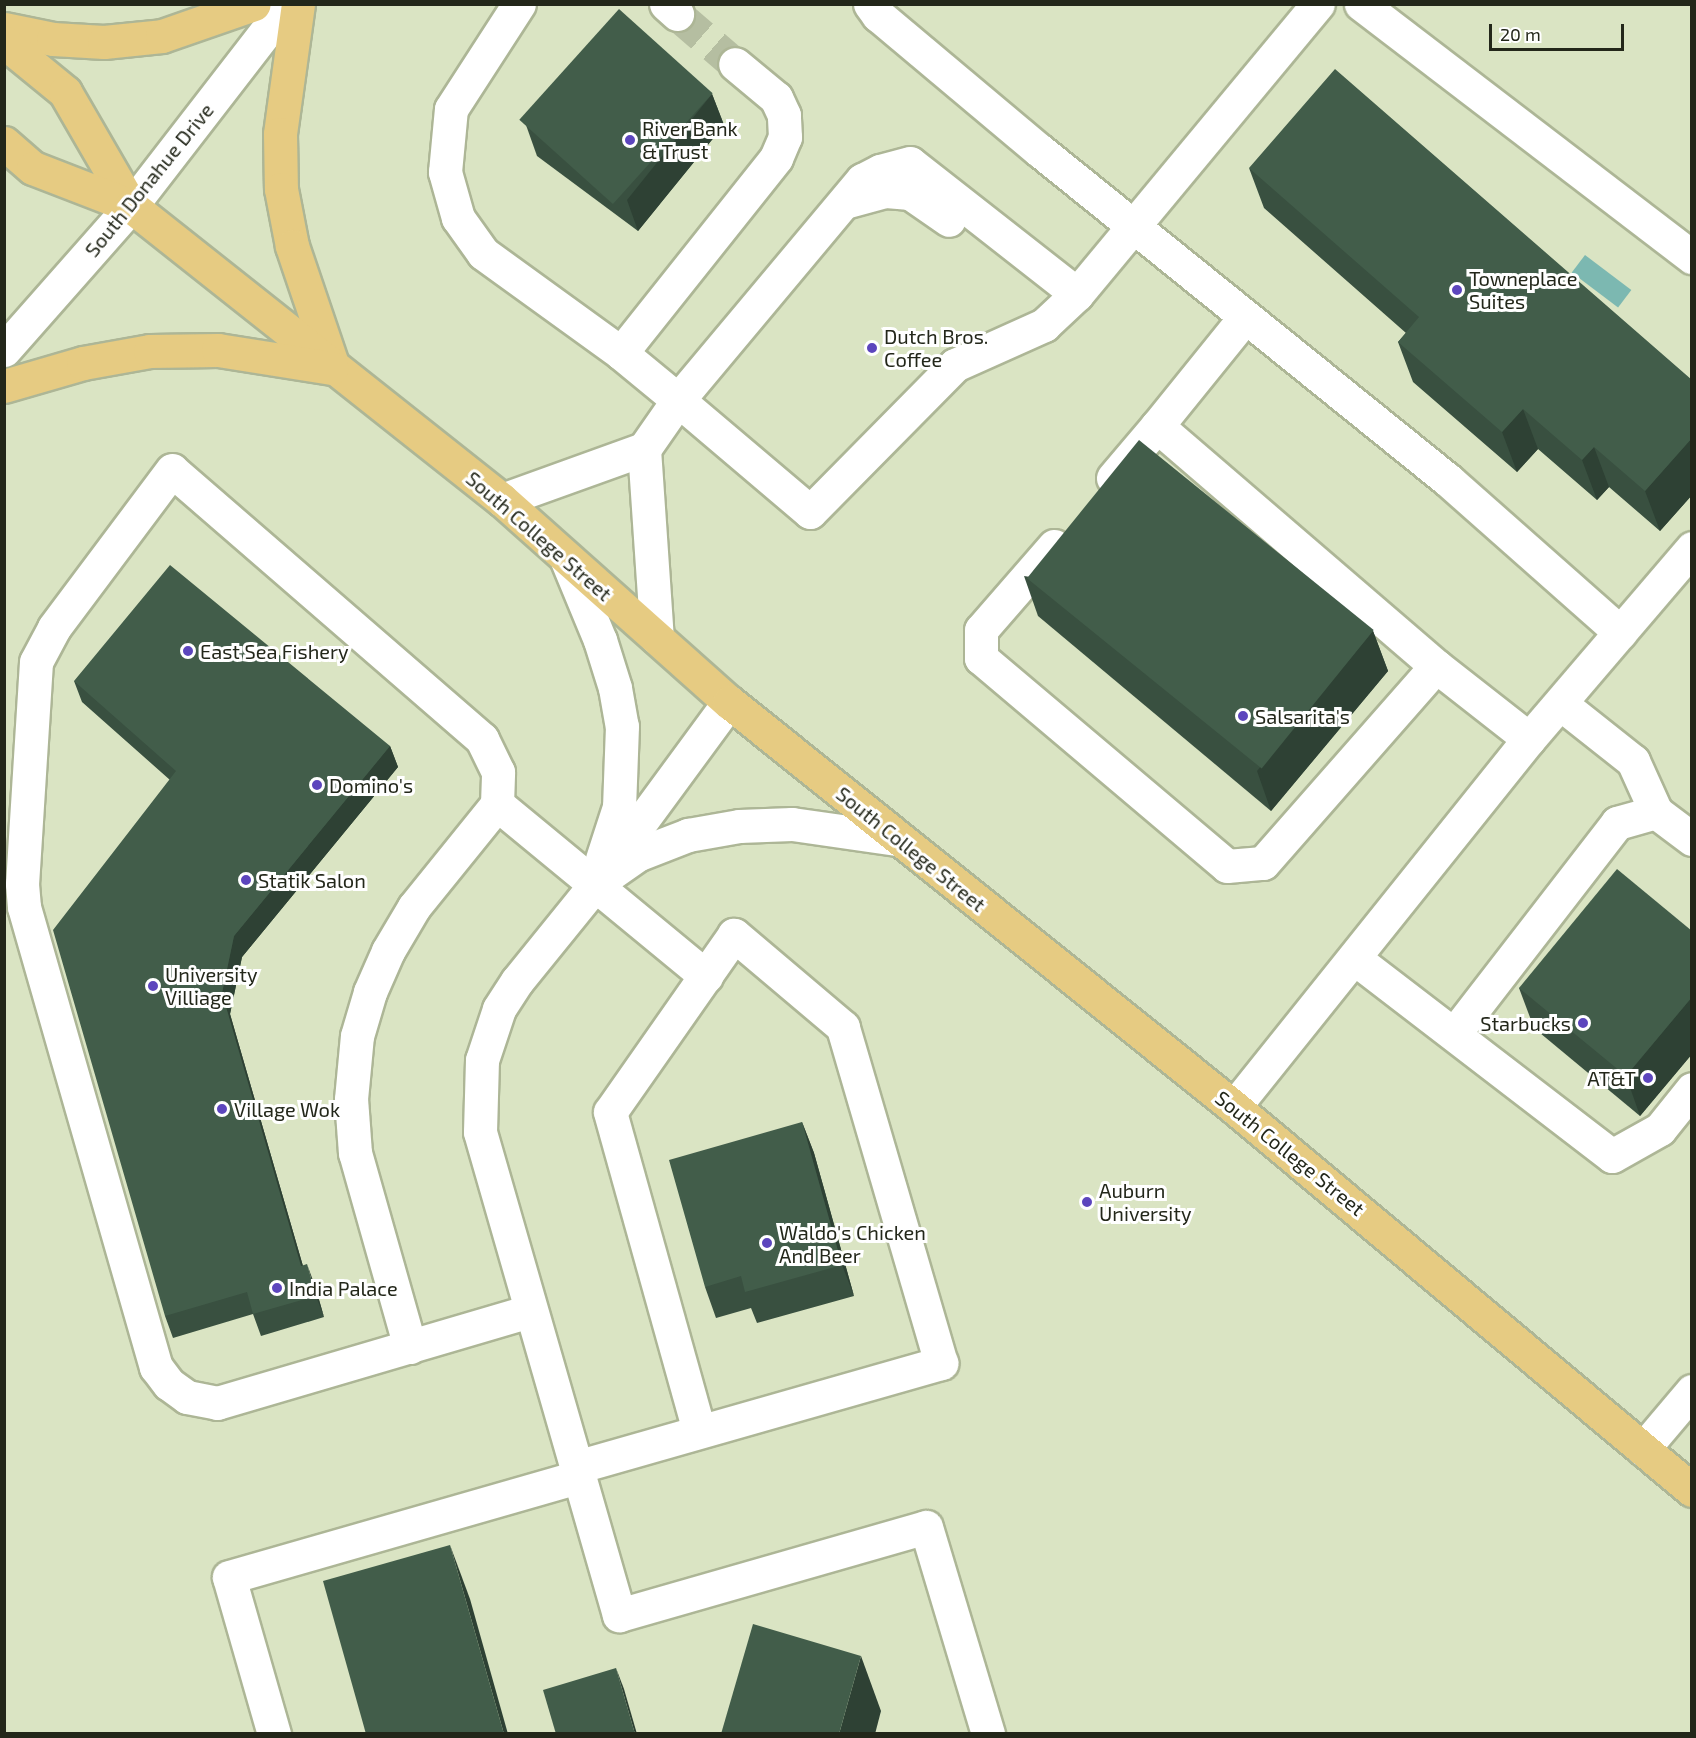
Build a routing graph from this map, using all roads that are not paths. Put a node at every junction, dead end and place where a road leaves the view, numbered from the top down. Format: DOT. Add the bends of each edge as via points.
graph roads {
  1 [pos="254,4"];
  2 [pos="287,4"];
  3 [pos="298,4"];
  4 [pos="519,4"];
  5 [pos="870,4"];
  6 [pos="1318,4"];
  7 [pos="1361,4"];
  8 [pos="4,29"];
  9 [pos="4,42"];
  10 [pos="735,64"];
  11 [pos="4,143"];
  12 [pos="131,206"];
  13 [pos="1133,226"];
  14 [pos="1692,257"];
  15 [pos="1068,302"];
  16 [pos="1245,317"];
  17 [pos="4,350"];
  18 [pos="621,353"];
  19 [pos="334,368"];
  20 [pos="4,386"];
  21 [pos="678,400"];
  22 [pos="1157,426"];
  23 [pos="645,449"];
  24 [pos="1096,497"];
  25 [pos="502,500"];
  26 [pos="1073,524"];
  27 [pos="1692,548"];
  28 [pos="566,558"];
  29 [pos="1620,632"];
  30 [pos="657,638"];
  31 [pos="1436,666"];
  32 [pos="729,702"];
  33 [pos="1561,704"];
  34 [pos="1529,739"];
  35 [pos="497,804"];
  36 [pos="1656,812"];
  37 [pos="898,839"];
  38 [pos="1692,839"];
  39 [pos="594,886"];
  40 [pos="1354,958"];
  41 [pos="706,976"];
  42 [pos="1454,1034"];
  43 [pos="1692,1089"];
  44 [pos="1234,1107"];
  45 [pos="530,1311"];
  46 [pos="410,1347"];
  47 [pos="1692,1391"];
  48 [pos="699,1430"];
  49 [pos="1643,1449"];
  50 [pos="577,1472"];
  51 [pos="1692,1490"];
  52 [pos="274,1734"];
  53 [pos="988,1734"];
  1 -- 8 [label="main road" via="162,36 105,42 53,39"];
  2 -- 12 [label="street, South Donahue Drive"];
  3 -- 19 [label="main road" via="280,134 281,189 292,246"];
  4 -- 18 [label="street" via="451,109 445,172 458,218 483,253"];
  5 -- 13 [label="street"];
  6 -- 13 [label="street"];
  7 -- 14 [label="street"];
  9 -- 12 [label="main road, South College Street" via="65,92"];
  10 -- 18 [label="street" via="776,98 785,137 776,158"];
  11 -- 12 [label="main road, South College Street" via="33,168"];
  12 -- 17 [label="street, South Donahue Drive"];
  12 -- 19 [label="main road, South College Street"];
  13 -- 15 [label="street"];
  13 -- 16 [label="street"];
  15 -- 21 [label="street" via="1044,325 955,365 810,512"];
  15 -- 21 [label="street" via="910,163 862,180"];
  16 -- 22 [label="street"];
  16 -- 29 [label="street" via="1448,480"];
  18 -- 21 [label="street"];
  19 -- 20 [label="main road" via="218,350 150,351 83,363"];
  19 -- 25 [label="main road, South College Street"];
  21 -- 23 [label="street"];
  22 -- 24 [label="street"];
  22 -- 31 [label="street"];
  23 -- 25 [label="street"];
  23 -- 30 [label="street"];
  25 -- 28 [label="main road, South College Street"];
  26 -- 31 [label="street" via="981,630 981,658 1227,866 1263,863"];
  27 -- 29 [label="street"];
  28 -- 30 [label="main road, South College Street"];
  28 -- 39 [label="street" via="600,640 622,726 619,807"];
  29 -- 33 [label="street"];
  30 -- 32 [label="main road, South College Street"];
  31 -- 34 [label="street"];
  32 -- 37 [label="main road, South College Street"];
  32 -- 39 [label="street"];
  33 -- 34 [label="street"];
  33 -- 36 [label="street" via="1633,761"];
  34 -- 40 [label="street"];
  35 -- 39 [label="street"];
  35 -- 46 [label="street" via="414,907 388,951 357,1036 351,1099 355,1153"];
  35 -- 46 [label="street" via="498,772 482,739 172,470 54,627 36,662 22,884 24,907 156,1367 169,1384 187,1396 217,1402"];
  36 -- 38 [label="street"];
  36 -- 42 [label="street" via="1617,823"];
  37 -- 39 [label="street" via="792,824 739,826 688,835 639,854"];
  37 -- 44 [label="main road, South College Street"];
  39 -- 41 [label="street"];
  39 -- 45 [label="street" via="517,981 499,1009 482,1060 480,1132"];
  40 -- 42 [label="street"];
  40 -- 44 [label="street"];
  41 -- 48 [label="street" via="610,1112"];
  41 -- 48 [label="street" via="734,935 843,1027 941,1362"];
  42 -- 43 [label="street" via="1612,1156 1660,1129"];
  44 -- 49 [label="main road, South College Street"];
  45 -- 46 [label="street"];
  45 -- 50 [label="street"];
  47 -- 49 [label="street"];
  48 -- 50 [label="street"];
  49 -- 51 [label="main road, South College Street"];
  50 -- 52 [label="street" via="229,1577"];
  50 -- 53 [label="street" via="619,1615 926,1527"];
}
